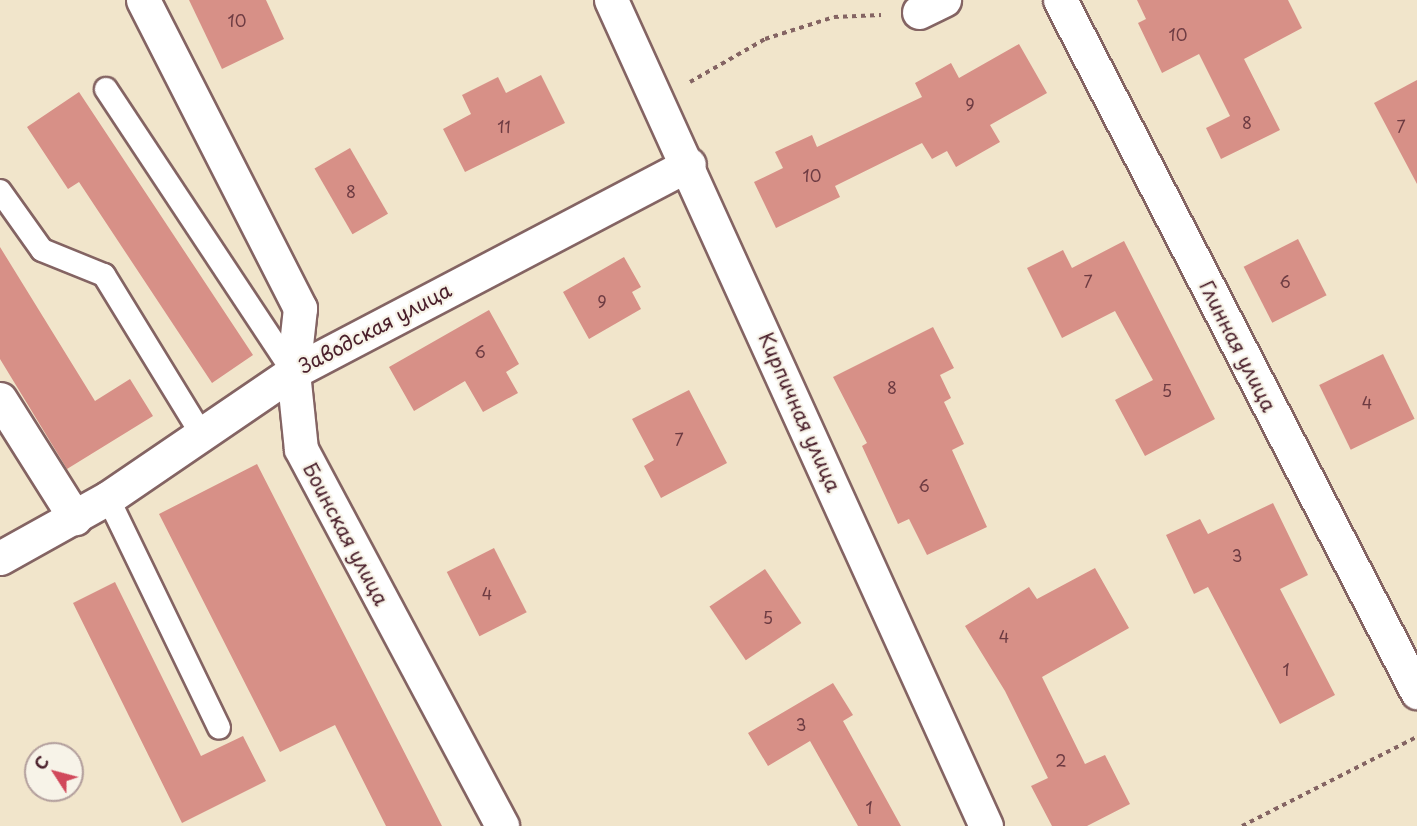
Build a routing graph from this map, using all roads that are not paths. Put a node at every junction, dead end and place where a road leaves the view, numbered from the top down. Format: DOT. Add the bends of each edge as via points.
graph roads {
  1 [pos="143,0"];
  2 [pos="611,0"];
  3 [pos="1060,0"];
  4 [pos="106,89"];
  5 [pos="689,164"];
  6 [pos="0,191"];
  7 [pos="293,372"];
  8 [pos="0,399"];
  9 [pos="202,435"];
  10 [pos="108,498"];
  11 [pos="75,518"];
  12 [pos="3,550"];
  13 [pos="1417,692"];
  14 [pos="219,728"];
  15 [pos="502,826"];
  16 [pos="986,826"];
  1 -- 7 [label="street, Боинская улица" via="300,308"];
  2 -- 5 [label="street, Кирпичная улица"];
  3 -- 13 [label="street, Глинная улица"];
  4 -- 7 [label="lane"];
  5 -- 7 [label="street, Заводская улица"];
  5 -- 16 [label="street, Кирпичная улица"];
  6 -- 9 [label="lane" via="42,250 104,274"];
  7 -- 9 [label="street, Заводская улица"];
  7 -- 15 [label="street, Боинская улица" via="301,449"];
  8 -- 11 [label="street"];
  9 -- 10 [label="street, Заводская улица"];
  10 -- 11 [label="street, Заводская улица"];
  10 -- 14 [label="lane"];
  11 -- 12 [label="street, Заводская улица"];
}
